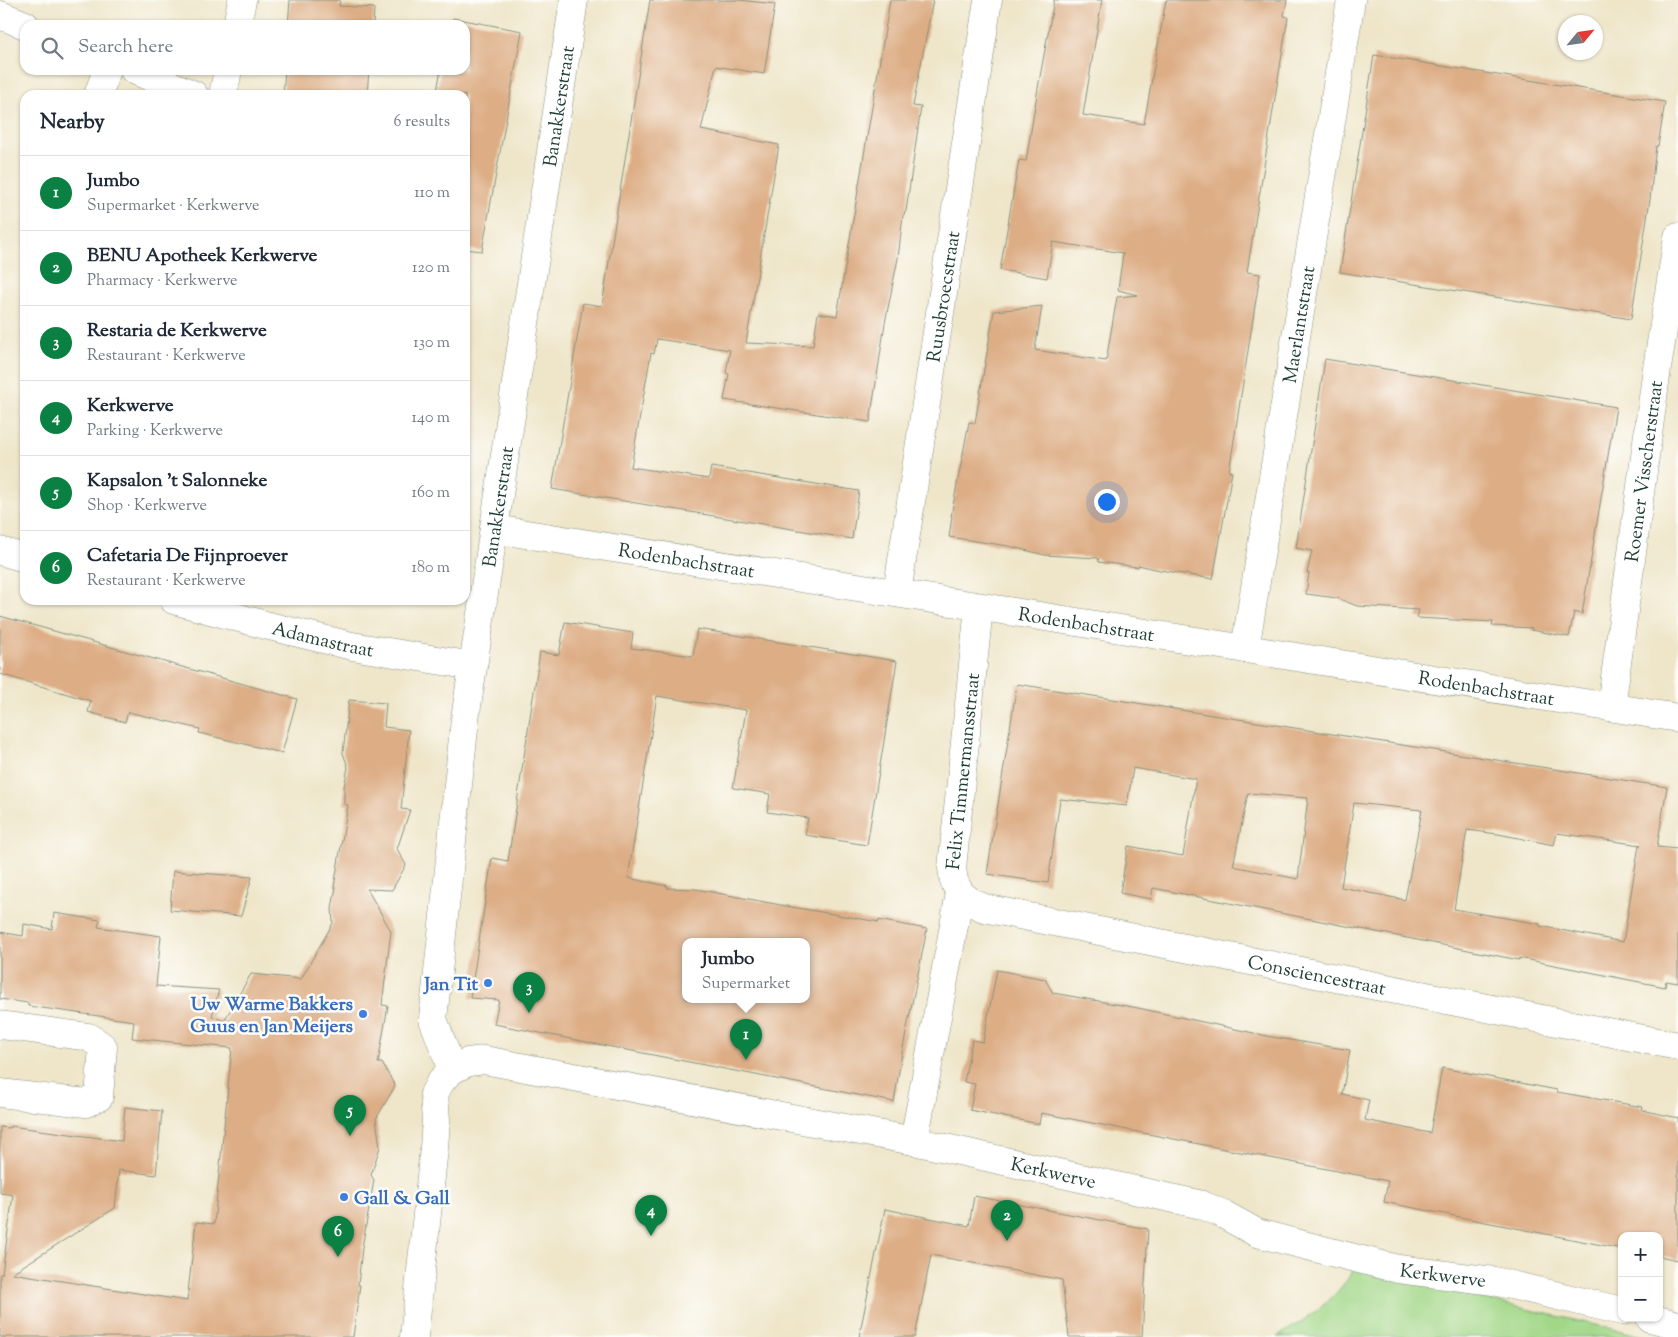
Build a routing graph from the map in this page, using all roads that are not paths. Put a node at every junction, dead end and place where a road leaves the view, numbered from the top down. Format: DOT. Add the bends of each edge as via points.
graph roads {
  1 [pos="242,0"];
  2 [pos="574,0"];
  3 [pos="988,0"];
  4 [pos="1351,0"];
  5 [pos="0,15"];
  6 [pos="238,20"];
  7 [pos="20,23"];
  8 [pos="105,75"];
  9 [pos="146,75"];
  10 [pos="227,75"];
  11 [pos="100,90"];
  12 [pos="182,90"];
  13 [pos="224,90"];
  14 [pos="1678,237"];
  15 [pos="494,529"];
  16 [pos="0,552"];
  17 [pos="20,557"];
  18 [pos="897,593"];
  19 [pos="192,605"];
  20 [pos="979,606"];
  21 [pos="1244,649"];
  22 [pos="473,666"];
  23 [pos="1610,707"];
  24 [pos="1678,718"];
  25 [pos="960,893"];
  26 [pos="0,1025"];
  27 [pos="1678,1046"];
  28 [pos="452,1070"];
  29 [pos="0,1093"];
  30 [pos="914,1141"];
  31 [pos="1618,1310"];
  32 [pos="1663,1321"];
  33 [pos="1678,1325"];
  34 [pos="414,1337"];
  1 -- 6 [label="street"];
  2 -- 15 [label="street, Banakkerstraat"];
  3 -- 18 [label="street, Ruusbroecstraat"];
  4 -- 21 [label="street, Maerlantstraat"];
  5 -- 7 [label="street"];
  8 -- 11 [label="street"];
  9 -- 12 [label="street"];
  10 -- 13 [label="street"];
  14 -- 23 [label="street, Roemer Visscherstraat"];
  15 -- 18 [label="street, Rodenbachstraat"];
  15 -- 22 [label="street, Banakkerstraat"];
  16 -- 17 [label="street"];
  18 -- 20 [label="street, Rodenbachstraat"];
  19 -- 22 [label="street, Adamastraat" via="352,646"];
  20 -- 21 [label="street, Rodenbachstraat"];
  20 -- 25 [label="street, Felix Timmermansstraat" via="952,868"];
  21 -- 23 [label="street, Rodenbachstraat"];
  22 -- 28 [label="street, Banakkerstraat" via="433,1019"];
  23 -- 24 [label="street, Rodenbachstraat"];
  25 -- 27 [label="street, Consciencestraat" via="984,908"];
  25 -- 30 [label="street, Felix Timmermansstraat"];
  26 -- 29 [label="street" via="89,1037 103,1047 98,1097 86,1103"];
  28 -- 30 [label="street, Kerkwerve" via="468,1062 484,1060"];
  28 -- 34 [label="street" via="434,1094 434,1148"];
  30 -- 31 [label="street, Kerkwerve" via="1202,1205 1257,1233 1398,1269 1494,1281"];
  32 -- 33 [label="street"];
}
